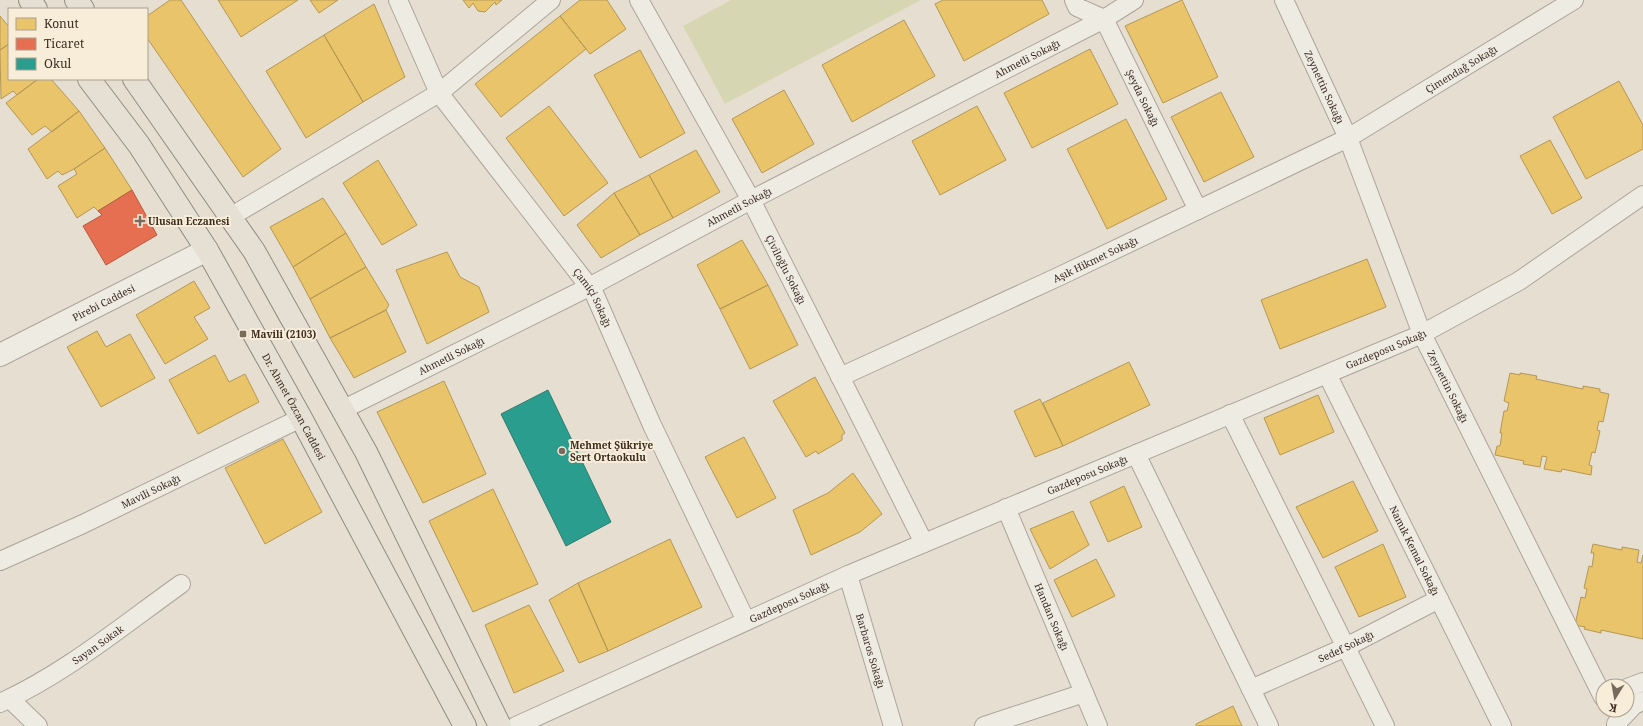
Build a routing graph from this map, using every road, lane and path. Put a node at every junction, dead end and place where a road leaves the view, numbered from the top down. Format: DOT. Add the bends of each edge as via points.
graph roads {
  1 [pos="76,0"];
  2 [pos="398,0"];
  3 [pos="551,0"];
  4 [pos="639,0"];
  5 [pos="1074,0"];
  6 [pos="1134,0"];
  7 [pos="1284,0"];
  8 [pos="1574,0"];
  9 [pos="1553,5"];
  10 [pos="82,8"];
  11 [pos="1104,19"];
  12 [pos="90,80"];
  13 [pos="135,80"];
  14 [pos="439,93"];
  15 [pos="1348,138"];
  16 [pos="1643,195"];
  17 [pos="751,200"];
  18 [pos="1198,210"];
  19 [pos="230,217"];
  20 [pos="207,250"];
  21 [pos="589,287"];
  22 [pos="1422,334"];
  23 [pos="0,355"];
  24 [pos="1328,374"];
  25 [pos="840,377"];
  26 [pos="342,410"];
  27 [pos="1230,414"];
  28 [pos="300,418"];
  29 [pos="1136,454"];
  30 [pos="1006,508"];
  31 [pos="924,543"];
  32 [pos="0,561"];
  33 [pos="848,575"];
  34 [pos="181,584"];
  35 [pos="1439,599"];
  36 [pos="746,621"];
  37 [pos="1346,647"];
  38 [pos="1595,680"];
  39 [pos="1251,689"];
  40 [pos="1084,693"];
  41 [pos="5,701"];
  42 [pos="1643,701"];
  43 [pos="1614,720"];
  44 [pos="38,726"];
  45 [pos="465,726"];
  46 [pos="500,726"];
  47 [pos="516,726"];
  48 [pos="893,726"];
  49 [pos="984,726"];
  50 [pos="1098,726"];
  51 [pos="1269,726"];
  52 [pos="1385,726"];
  53 [pos="1502,726"];
  1 -- 10 [label="main road"];
  2 -- 14 [label="street, Çamiçi Sokağı"];
  3 -- 14 [label="street"];
  4 -- 17 [label="street, Çiviloğlu Sokağı"];
  5 -- 11 [label="street" via="1078,7"];
  6 -- 11 [label="street, Ahmetli Sokağı"];
  7 -- 15 [label="street, Zeynettin Sokağı"];
  8 -- 9 [label="street, Çimendağ Sokağı"];
  9 -- 15 [label="street, Çimendağ Sokağı"];
  11 -- 17 [label="street, Ahmetli Sokağı"];
  11 -- 18 [label="street, Şeyda Sokağı"];
  12 -- 20 [label="main road, Dr. Ahmet Özcan Caddesi" via="139,145"];
  13 -- 19 [label="main road"];
  14 -- 19 [label="street"];
  14 -- 21 [label="street, Çamiçi Sokağı"];
  15 -- 18 [label="street, Aşık Hikmet Sokağı"];
  15 -- 22 [label="street, Zeynettin Sokağı"];
  16 -- 22 [label="street, Gazdeposu Sokağı" via="1519,281"];
  17 -- 21 [label="street, Ahmetli Sokağı"];
  17 -- 25 [label="street, Çiviloğlu Sokağı"];
  18 -- 25 [label="street, Aşık Hikmet Sokağı"];
  19 -- 26 [label="main road" via="254,251"];
  20 -- 23 [label="street, Pirebi Caddesi"];
  20 -- 28 [label="main road, Dr. Ahmet Özcan Caddesi"];
  21 -- 26 [label="street, Ahmetli Sokağı"];
  21 -- 36 [label="street, Çamiçi Sokağı"];
  22 -- 24 [label="street, Gazdeposu Sokağı"];
  22 -- 38 [label="street, Zeynettin Sokağı"];
  24 -- 27 [label="street, Gazdeposu Sokağı"];
  24 -- 35 [label="street, Namık Kemal Sokağı"];
  25 -- 31 [label="street, Çiviloğlu Sokağı"];
  26 -- 46 [label="main road"];
  27 -- 29 [label="street, Gazdeposu Sokağı"];
  27 -- 37 [label="street"];
  28 -- 32 [label="street, Mavili Sokağı" via="83,524"];
  28 -- 45 [label="main road, Dr. Ahmet Özcan Caddesi"];
  29 -- 30 [label="street, Gazdeposu Sokağı"];
  29 -- 39 [label="street"];
  30 -- 31 [label="street, Gazdeposu Sokağı"];
  30 -- 40 [label="street, Handan Sokağı"];
  31 -- 33 [label="street, Gazdeposu Sokağı"];
  33 -- 36 [label="street, Gazdeposu Sokağı"];
  33 -- 48 [label="street, Barbaros Sokağı"];
  34 -- 41 [label="street, Sayan Sokak" via="57,672"];
  35 -- 37 [label="street, Sedef Sokağı"];
  35 -- 53 [label="street, Namık Kemal Sokağı"];
  36 -- 47 [label="street, Gazdeposu Sokağı"];
  37 -- 39 [label="street, Sedef Sokağı"];
  37 -- 52 [label="street"];
  39 -- 51 [label="street"];
  40 -- 49 [label="street"];
  40 -- 50 [label="street, Handan Sokağı"];
  41 -- 44 [label="street"];
  42 -- 43 [label="street"];
}
